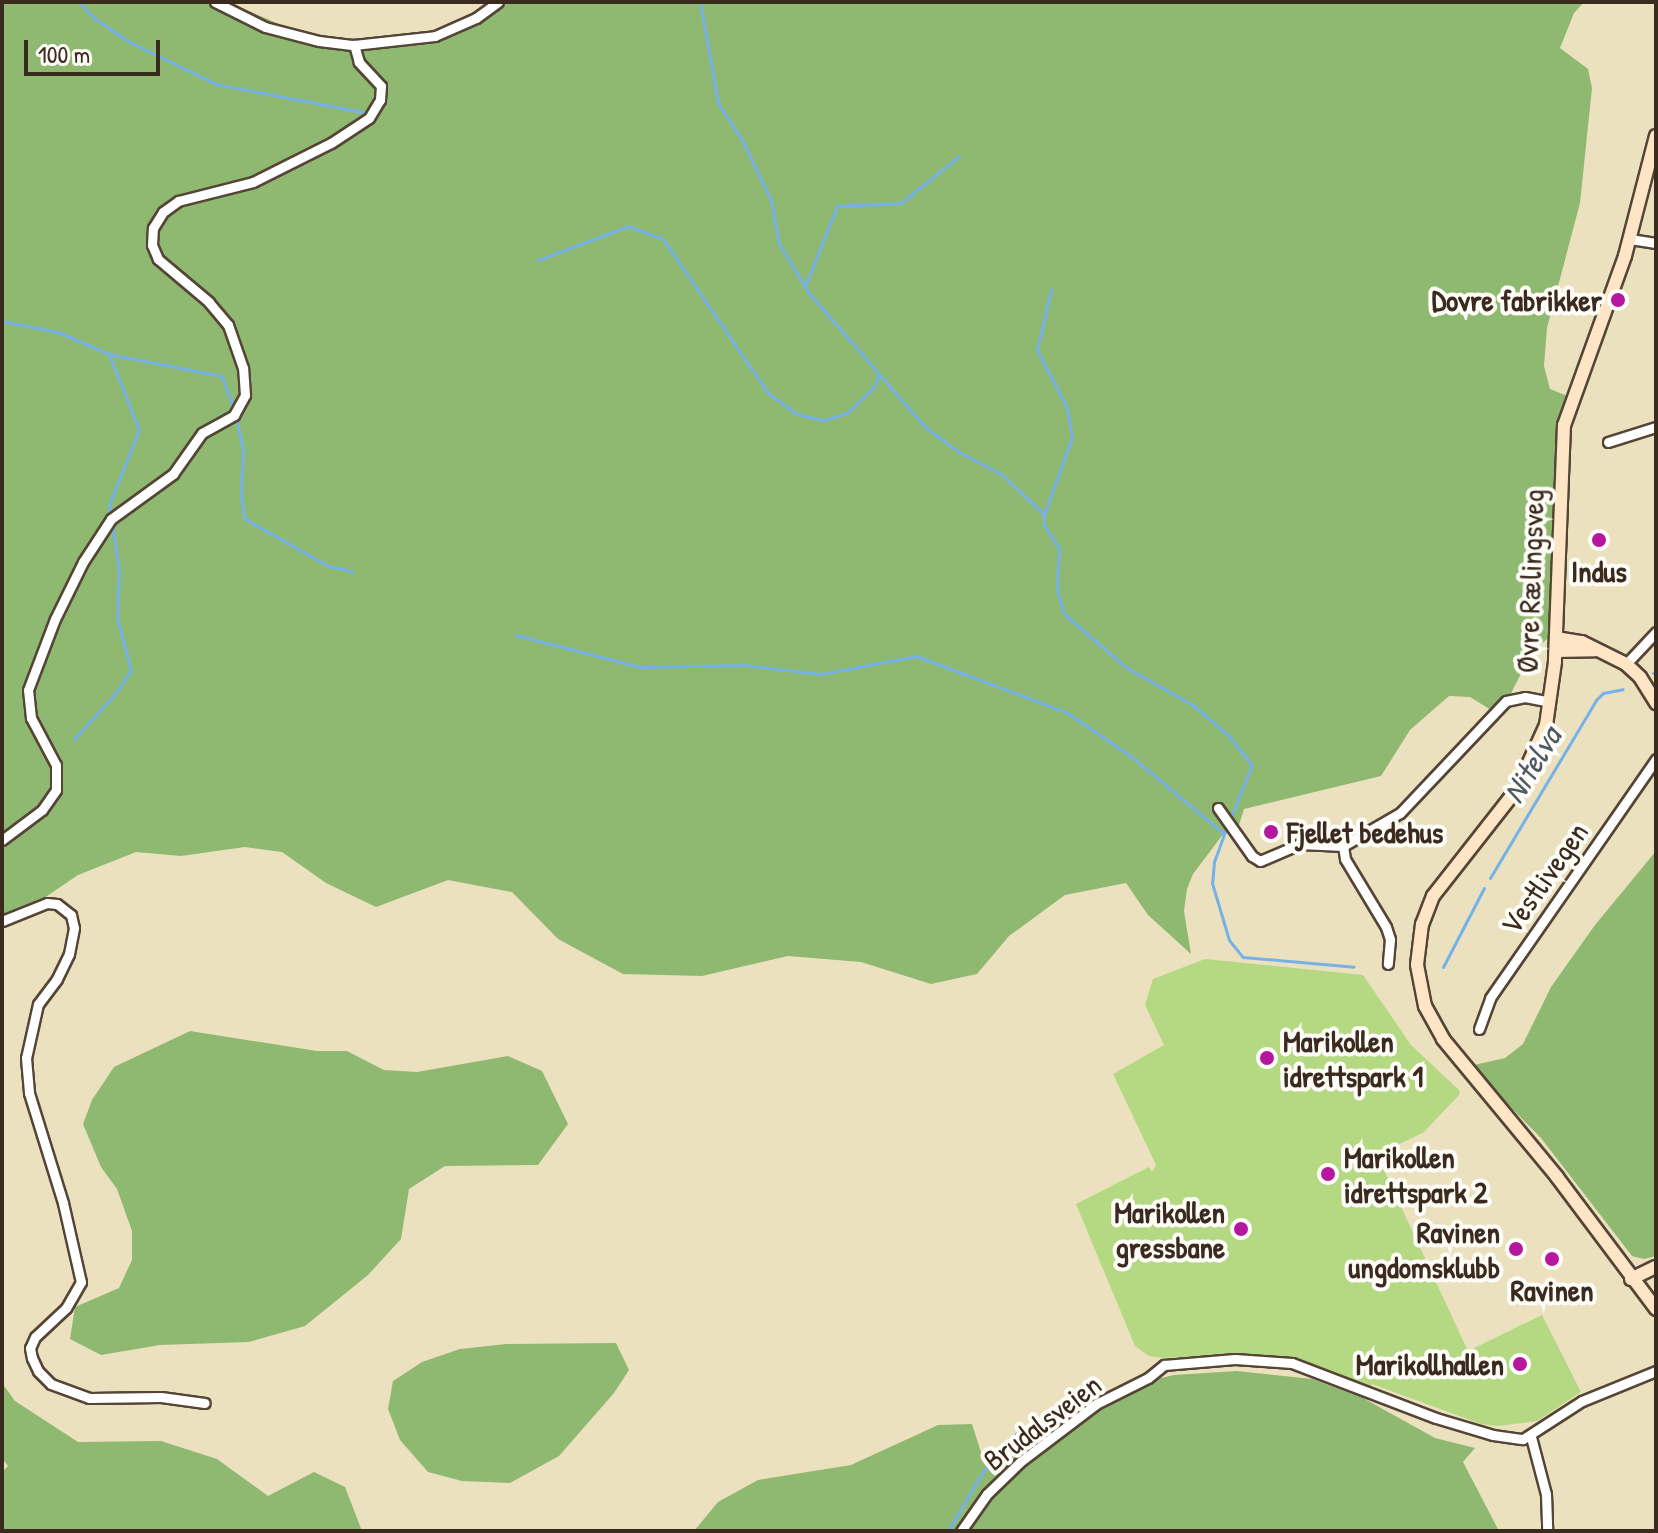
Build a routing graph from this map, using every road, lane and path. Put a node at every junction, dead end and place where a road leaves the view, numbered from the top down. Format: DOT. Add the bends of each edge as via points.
graph roads {
  1 [pos="215,2"];
  2 [pos="498,2"];
  3 [pos="354,45"];
  4 [pos="1656,136"];
  5 [pos="1630,239"];
  6 [pos="1656,243"];
  7 [pos="1656,427"];
  8 [pos="1608,442"];
  9 [pos="1656,632"];
  10 [pos="1556,644"];
  11 [pos="1626,664"];
  12 [pos="1550,702"];
  13 [pos="1656,703"];
  14 [pos="1656,759"];
  15 [pos="1218,808"];
  16 [pos="2,840"];
  17 [pos="1343,846"];
  18 [pos="2,921"];
  19 [pos="1388,964"];
  20 [pos="1479,1029"];
  21 [pos="1656,1267"];
  22 [pos="1656,1274"];
  23 [pos="1631,1279"];
  24 [pos="1641,1290"];
  25 [pos="1656,1309"];
  26 [pos="1656,1371"];
  27 [pos="205,1403"];
  28 [pos="1531,1437"];
  29 [pos="961,1531"];
  30 [pos="1547,1531"];
  1 -- 3 [label="street" via="265,27"];
  2 -- 3 [label="street" via="435,36"];
  3 -- 16 [label="street" via="359,62 381,86 369,118 253,182 178,201 153,228 158,259 228,325 243,368 245,395 234,415 202,433 173,474 111,519 83,562 28,690 31,718 54,757 56,790 42,810"];
  4 -- 5 [label="main road, Øvre Rælingsveg"];
  5 -- 6 [label="street"];
  5 -- 10 [label="main road, Øvre Rælingsveg" via="1564,425"];
  7 -- 8 [label="street"];
  9 -- 11 [label="street"];
  10 -- 11 [label="main road" via="1574,639"];
  10 -- 12 [label="main road, Øvre Rælingsveg"];
  11 -- 13 [label="main road"];
  12 -- 17 [label="street" via="1525,697 1506,701 1400,813"];
  12 -- 23 [label="main road, Øvre Rælingsveg" via="1537,749 1517,789 1433,896 1420,933 1418,976 1429,1017 1443,1039 1557,1177"];
  14 -- 20 [label="street, Vestlivegen" via="1490,998"];
  15 -- 17 [label="street" via="1260,861 1300,844"];
  17 -- 19 [label="street" via="1345,859 1386,927"];
  18 -- 27 [label="street" via="47,903 71,915 74,928 69,954 38,1004 26,1058 31,1104 63,1203 81,1282 66,1308 35,1337 32,1358 51,1384 89,1398 161,1397"];
  21 -- 23 [label="main road"];
  22 -- 24 [label="main road"];
  23 -- 24 [label="main road, Øvre Rælingsveg"];
  24 -- 25 [label="main road, Øvre Rælingsveg"];
  26 -- 28 [label="street" via="1582,1401"];
  28 -- 29 [label="street, Brudalsveien" via="1509,1439 1459,1425 1292,1363 1235,1359 1164,1365 1096,1404 1020,1462 987,1494"];
  28 -- 30 [label="street" via="1546,1494"];
}
